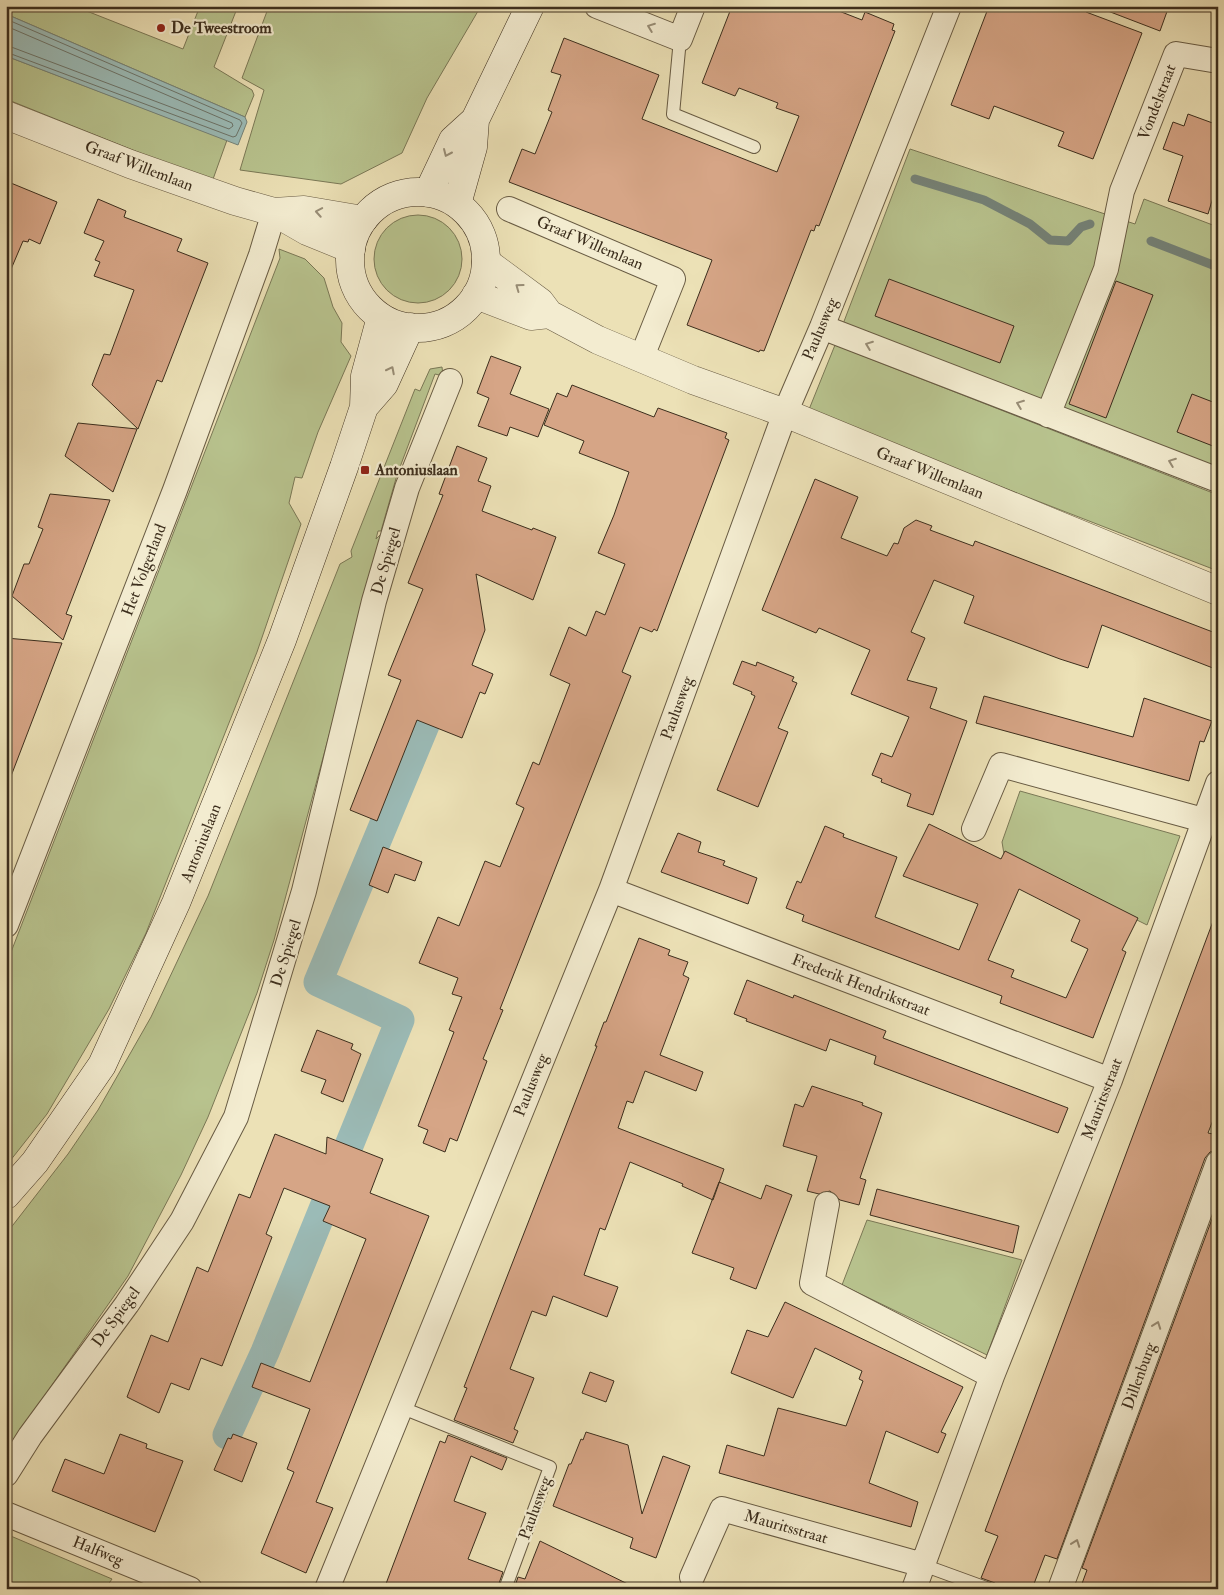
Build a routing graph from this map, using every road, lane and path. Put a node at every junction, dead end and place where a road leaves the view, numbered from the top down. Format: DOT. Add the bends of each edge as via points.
graph roads {
  1 [pos="530,6"];
  2 [pos="597,6"];
  3 [pos="693,6"];
  4 [pos="949,6"];
  5 [pos="680,39"];
  6 [pos="1218,61"];
  7 [pos="6,114"];
  8 [pos="475,120"];
  9 [pos="754,147"];
  10 [pos="428,192"];
  11 [pos="457,204"];
  12 [pos="509,209"];
  13 [pos="274,212"];
  14 [pos="363,220"];
  15 [pos="351,249"];
  16 [pos="486,262"];
  17 [pos="476,295"];
  18 [pos="549,314"];
  19 [pos="381,317"];
  20 [pos="410,327"];
  21 [pos="822,327"];
  22 [pos="641,359"];
  23 [pos="450,381"];
  24 [pos="364,407"];
  25 [pos="785,413"];
  26 [pos="1048,415"];
  27 [pos="1218,480"];
  28 [pos="1218,591"];
  29 [pos="1218,783"];
  30 [pos="1211,821"];
  31 [pos="974,829"];
  32 [pos="611,890"];
  33 [pos="6,925"];
  34 [pos="1110,1080"];
  35 [pos="1218,1162"];
  36 [pos="6,1195"];
  37 [pos="826,1204"];
  38 [pos="992,1376"];
  39 [pos="400,1407"];
  40 [pos="6,1474"];
  41 [pos="6,1514"];
  42 [pos="923,1565"];
  43 [pos="692,1577"];
  44 [pos="190,1589"];
  45 [pos="327,1589"];
  46 [pos="505,1589"];
  47 [pos="914,1589"];
  48 [pos="989,1589"];
  49 [pos="1060,1589"];
  1 -- 8 [label="main road"];
  5 -- 2 [label="street, one-way"];
  3 -- 5 [label="street"];
  4 -- 21 [label="street, Paulusweg"];
  5 -- 9 [label="lane" via="673,114"];
  6 -- 26 [label="street, Vondelstraat" via="1176,54 1122,191 1106,269"];
  7 -- 13 [label="main road, Graaf Willemlaan" via="130,164"];
  8 -- 10 [label="main road, one-way" via="453,140"];
  8 -- 11 [label="main road" via="473,147"];
  10 -- 11 [label="main road"];
  10 -- 14 [label="main road" via="392,198 373,209"];
  11 -- 16 [label="main road" via="479,229"];
  12 -- 22 [label="street, Graaf Willemlaan" via="673,279"];
  14 -- 13 [label="main road, Graaf Willemlaan, one-way" via="304,210"];
  13 -- 15 [label="main road, Graaf Willemlaan" via="307,231"];
  13 -- 33 [label="street, Het Volgerland" via="174,490"];
  14 -- 15 [label="main road"];
  15 -- 19 [label="main road" via="350,262 356,288"];
  16 -- 17 [label="main road"];
  18 -- 16 [label="main road, Graaf Willemlaan, one-way" via="540,302"];
  17 -- 18 [label="main road, Graaf Willemlaan" via="530,316"];
  17 -- 20 [label="main road" via="462,312 443,323"];
  18 -- 22 [label="main road, Graaf Willemlaan"];
  19 -- 20 [label="main road"];
  19 -- 24 [label="main road, Antoniuslaan" via="366,376"];
  24 -- 20 [label="main road, Antoniuslaan, one-way" via="384,384"];
  21 -- 25 [label="street, Paulusweg"];
  26 -- 21 [label="street, one-way"];
  22 -- 25 [label="main road, Graaf Willemlaan"];
  23 -- 40 [label="street, De Spiegel" via="407,488 374,601 304,891 236,1117 182,1221"];
  24 -- 36 [label="main road, Antoniuslaan" via="282,640 176,903 102,1065 34,1162"];
  25 -- 28 [label="main road, Graaf Willemlaan"];
  25 -- 32 [label="street, Paulusweg"];
  27 -- 26 [label="street, one-way"];
  29 -- 30 [label="street, Mauritsstraat"];
  30 -- 31 [label="street" via="1001,765"];
  30 -- 34 [label="street, Mauritsstraat"];
  32 -- 34 [label="street, Frederik Hendrikstraat"];
  32 -- 39 [label="street, Paulusweg"];
  34 -- 38 [label="street, Mauritsstraat"];
  49 -- 35 [label="street, Dillenburg, one-way"];
  37 -- 38 [label="street" via="812,1283"];
  38 -- 42 [label="street, Mauritsstraat"];
  39 -- 45 [label="street, Paulusweg"];
  39 -- 46 [label="lane, Paulusweg" via="550,1467"];
  41 -- 44 [label="street, Halfweg"];
  42 -- 43 [label="street, Mauritsstraat" via="722,1508"];
  42 -- 47 [label="street, Mauritsstraat"];
  42 -- 48 [label="lane"];
}
